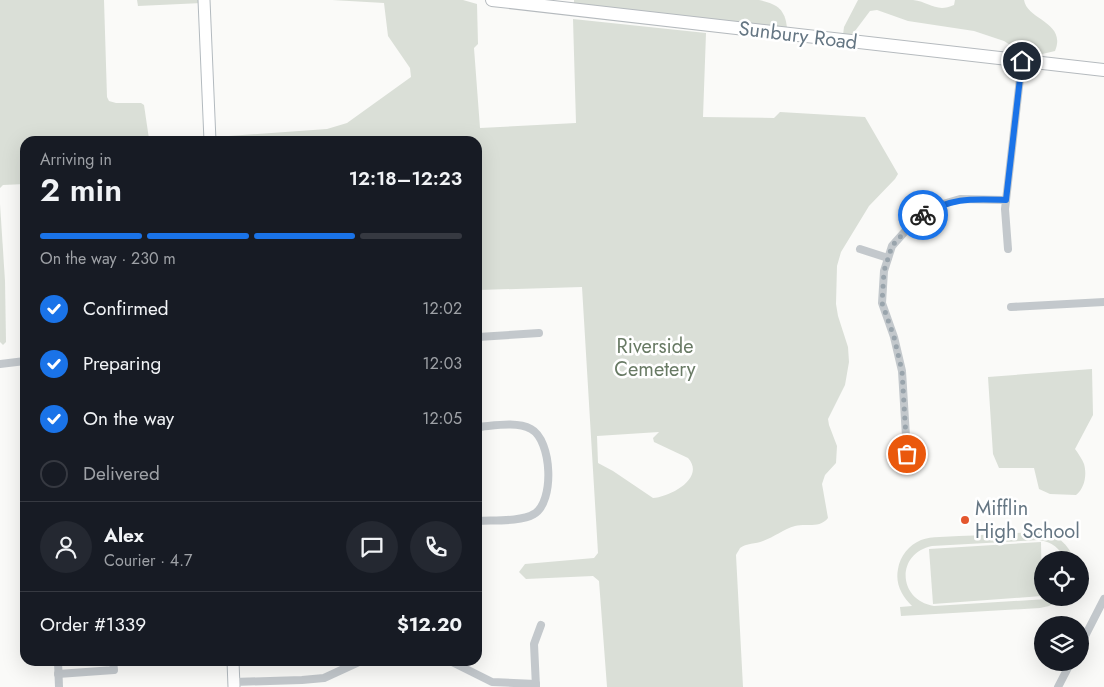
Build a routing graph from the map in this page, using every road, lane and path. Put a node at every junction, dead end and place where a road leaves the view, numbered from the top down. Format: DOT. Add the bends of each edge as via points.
graph roads {
  1 [pos="204,0"];
  2 [pos="492,0"];
  3 [pos="1022,61"];
  4 [pos="1104,70"];
  5 [pos="210,136"];
  6 [pos="1006,200"];
  7 [pos="860,249"];
  8 [pos="1008,250"];
  9 [pos="888,258"];
  10 [pos="1104,302"];
  11 [pos="1011,308"];
  12 [pos="539,333"];
  13 [pos="482,337"];
  14 [pos="20,362"];
  15 [pos="0,364"];
  16 [pos="482,427"];
  17 [pos="907,454"];
  18 [pos="482,520"];
  19 [pos="1104,599"];
  20 [pos="541,625"];
  21 [pos="1089,628"];
  22 [pos="58,666"];
  23 [pos="114,666"];
  24 [pos="233,666"];
  25 [pos="351,666"];
  26 [pos="460,666"];
  27 [pos="1067,671"];
  28 [pos="58,674"];
  29 [pos="234,684"];
  30 [pos="536,685"];
  31 [pos="59,687"];
  32 [pos="1058,687"];
  1 -- 5 [label="main road"];
  2 -- 3 [label="main road, Sunbury Road"];
  3 -- 4 [label="main road, Sunbury Road"];
  3 -- 6 [label="street"];
  6 -- 8 [label="street"];
  6 -- 9 [label="street" via="960,199 936,206 917,218 892,246"];
  7 -- 9 [label="street"];
  9 -- 17 [label="street" via="882,303 902,371"];
  10 -- 11 [label="street"];
  12 -- 13 [label="street"];
  14 -- 15 [label="street"];
  16 -- 18 [label="street" via="518,425 531,429 541,438 546,450 548,474 544,504 535,514 523,518"];
  19 -- 21 [label="street"];
  20 -- 30 [label="street" via="534,644"];
  22 -- 28 [label="street"];
  23 -- 28 [label="street" via="114,670"];
  24 -- 29 [label="main road"];
  25 -- 29 [label="street" via="324,678"];
  26 -- 30 [label="street" via="492,682"];
  27 -- 32 [label="street"];
  28 -- 31 [label="street"];
}
